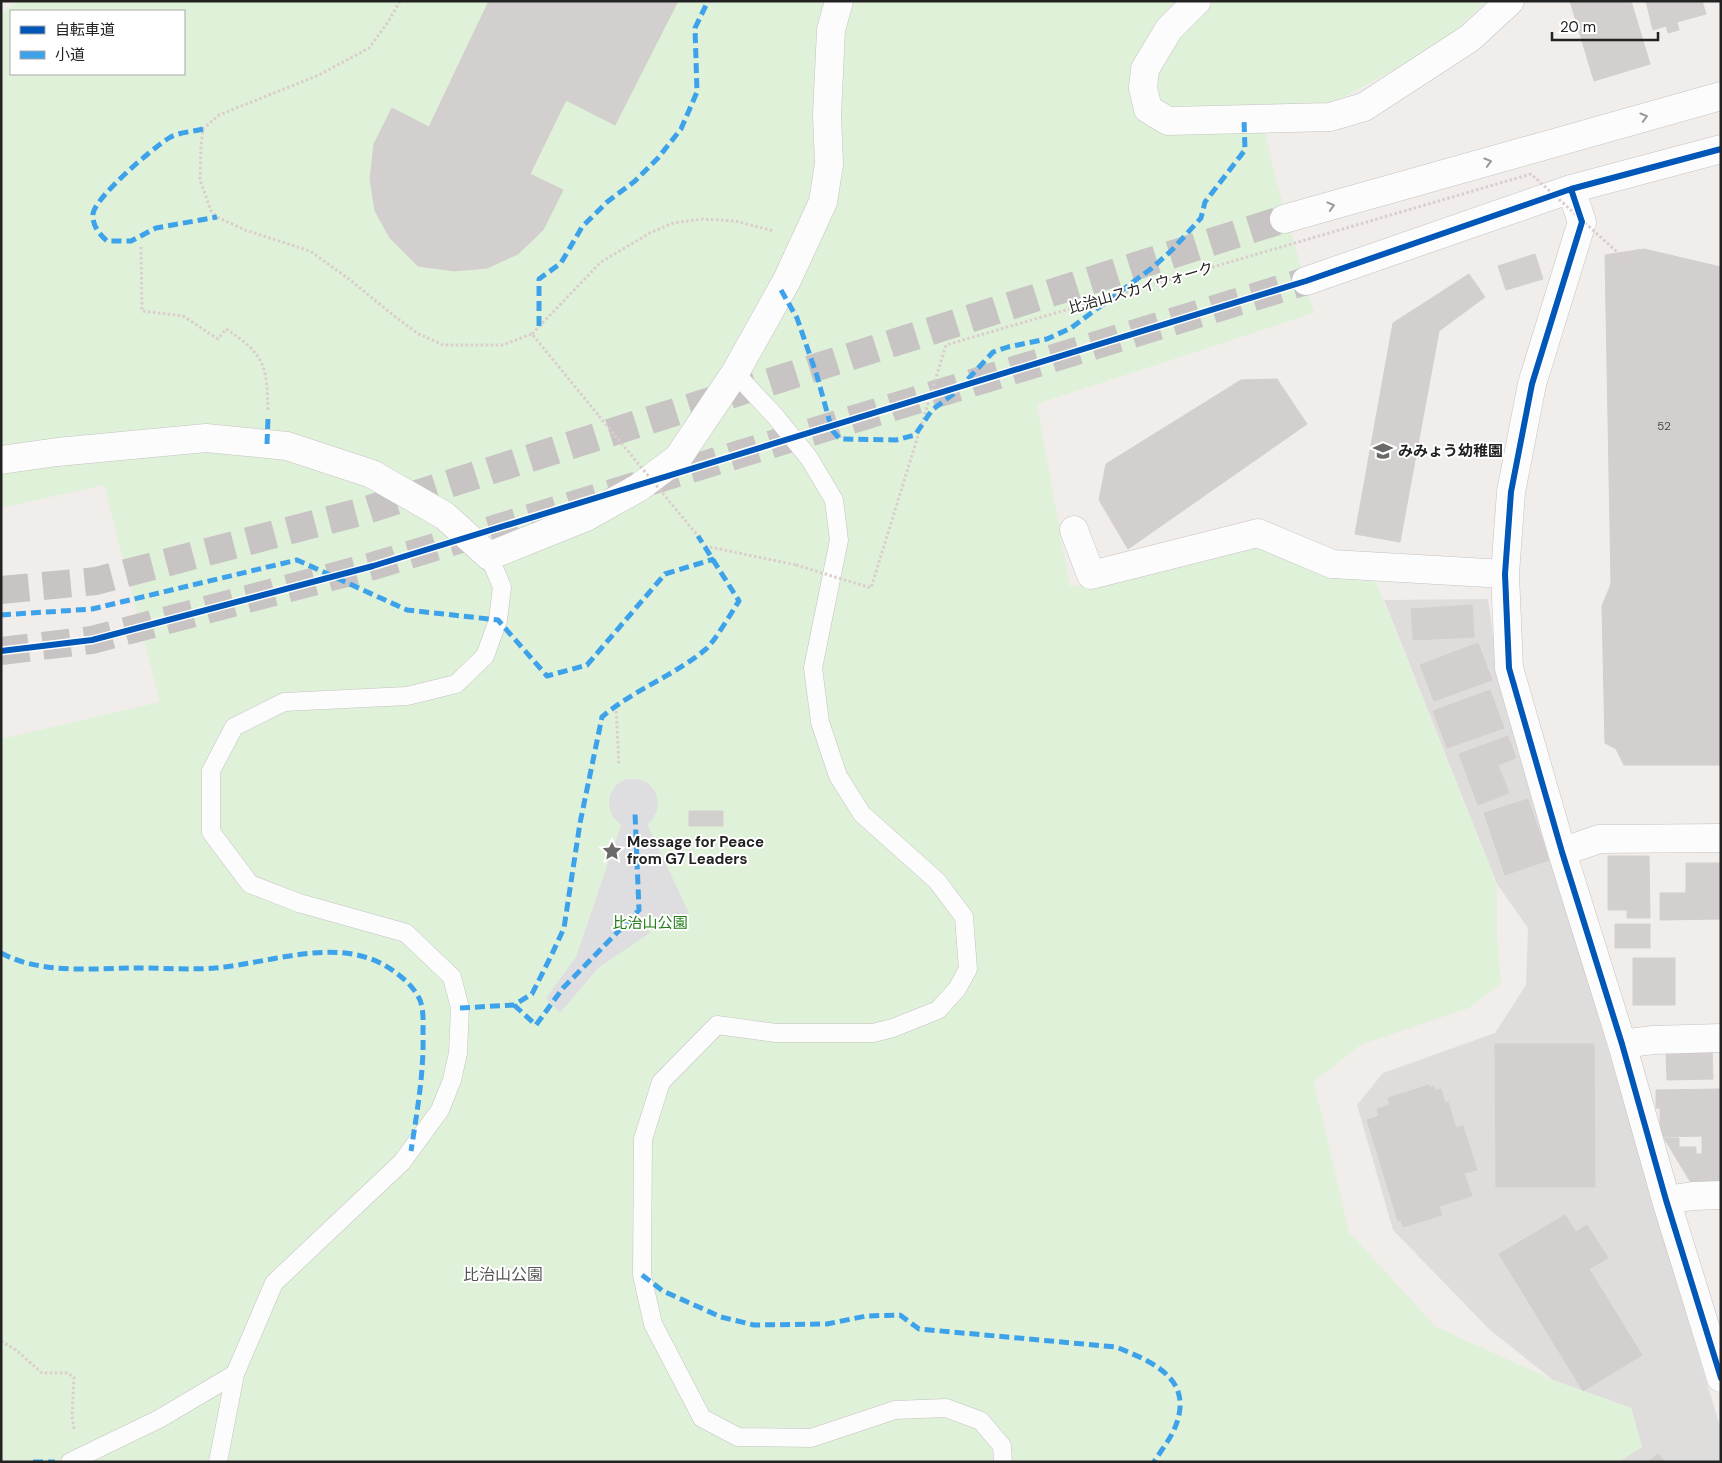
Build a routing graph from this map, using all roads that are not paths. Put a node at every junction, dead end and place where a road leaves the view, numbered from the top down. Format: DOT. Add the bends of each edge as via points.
graph roads {
  1 [pos="839,1"];
  2 [pos="1196,1"];
  3 [pos="1510,1"];
  4 [pos="1721,96"];
  5 [pos="1721,149"];
  6 [pos="1571,189"];
  7 [pos="1284,219"];
  8 [pos="1306,281"];
  9 [pos="735,373"];
  10 [pos="1,460"];
  11 [pos="1074,530"];
  12 [pos="489,556"];
  13 [pos="1505,574"];
  14 [pos="1721,838"];
  15 [pos="1562,852"];
  16 [pos="1721,1038"];
  17 [pos="1622,1044"];
  18 [pos="1721,1196"];
  19 [pos="1666,1200"];
  20 [pos="235,1374"];
  21 [pos="1721,1378"];
  22 [pos="74,1460"];
  23 [pos="218,1462"];
  24 [pos="1003,1462"];
  1 -- 9 [label="street" via="831,30 829,164 823,202 784,285"];
  2 -- 3 [label="street" via="1169,29 1145,69 1143,88 1148,109 1168,121 1330,117 1364,107 1470,38"];
  7 -- 4 [label="street, one-way"];
  5 -- 6 [label="street"];
  6 -- 8 [label="street"];
  6 -- 13 [label="street" via="1582,222 1532,384 1511,492"];
  9 -- 12 [label="street" via="678,458 638,488 586,517"];
  9 -- 24 [label="lane" via="809,458 834,500 839,540 813,668 820,722 838,776 862,814 937,881 964,917 968,969 957,989 938,1010 873,1033 776,1033 717,1025 661,1082 643,1139 642,1275 653,1324 702,1418 738,1436 811,1438 895,1410 946,1408 981,1421 1002,1446"];
  10 -- 12 [label="street" via="206,438 287,446 372,474 445,516"];
  11 -- 13 [label="street" via="1091,575 1258,533 1332,564"];
  12 -- 20 [label="lane" via="502,587 498,620 485,656 456,684 407,696 284,702 234,727 211,771 211,832 250,884 299,903 406,933 452,977 460,1008 458,1053 440,1110 402,1162 274,1283"];
  13 -- 15 [label="street" via="1509,668"];
  14 -- 15 [label="street" via="1599,839"];
  15 -- 17 [label="street"];
  16 -- 17 [label="street"];
  17 -- 19 [label="street"];
  18 -- 19 [label="street"];
  19 -- 21 [label="street"];
  20 -- 22 [label="lane" via="159,1419"];
  20 -- 23 [label="lane"];
}
